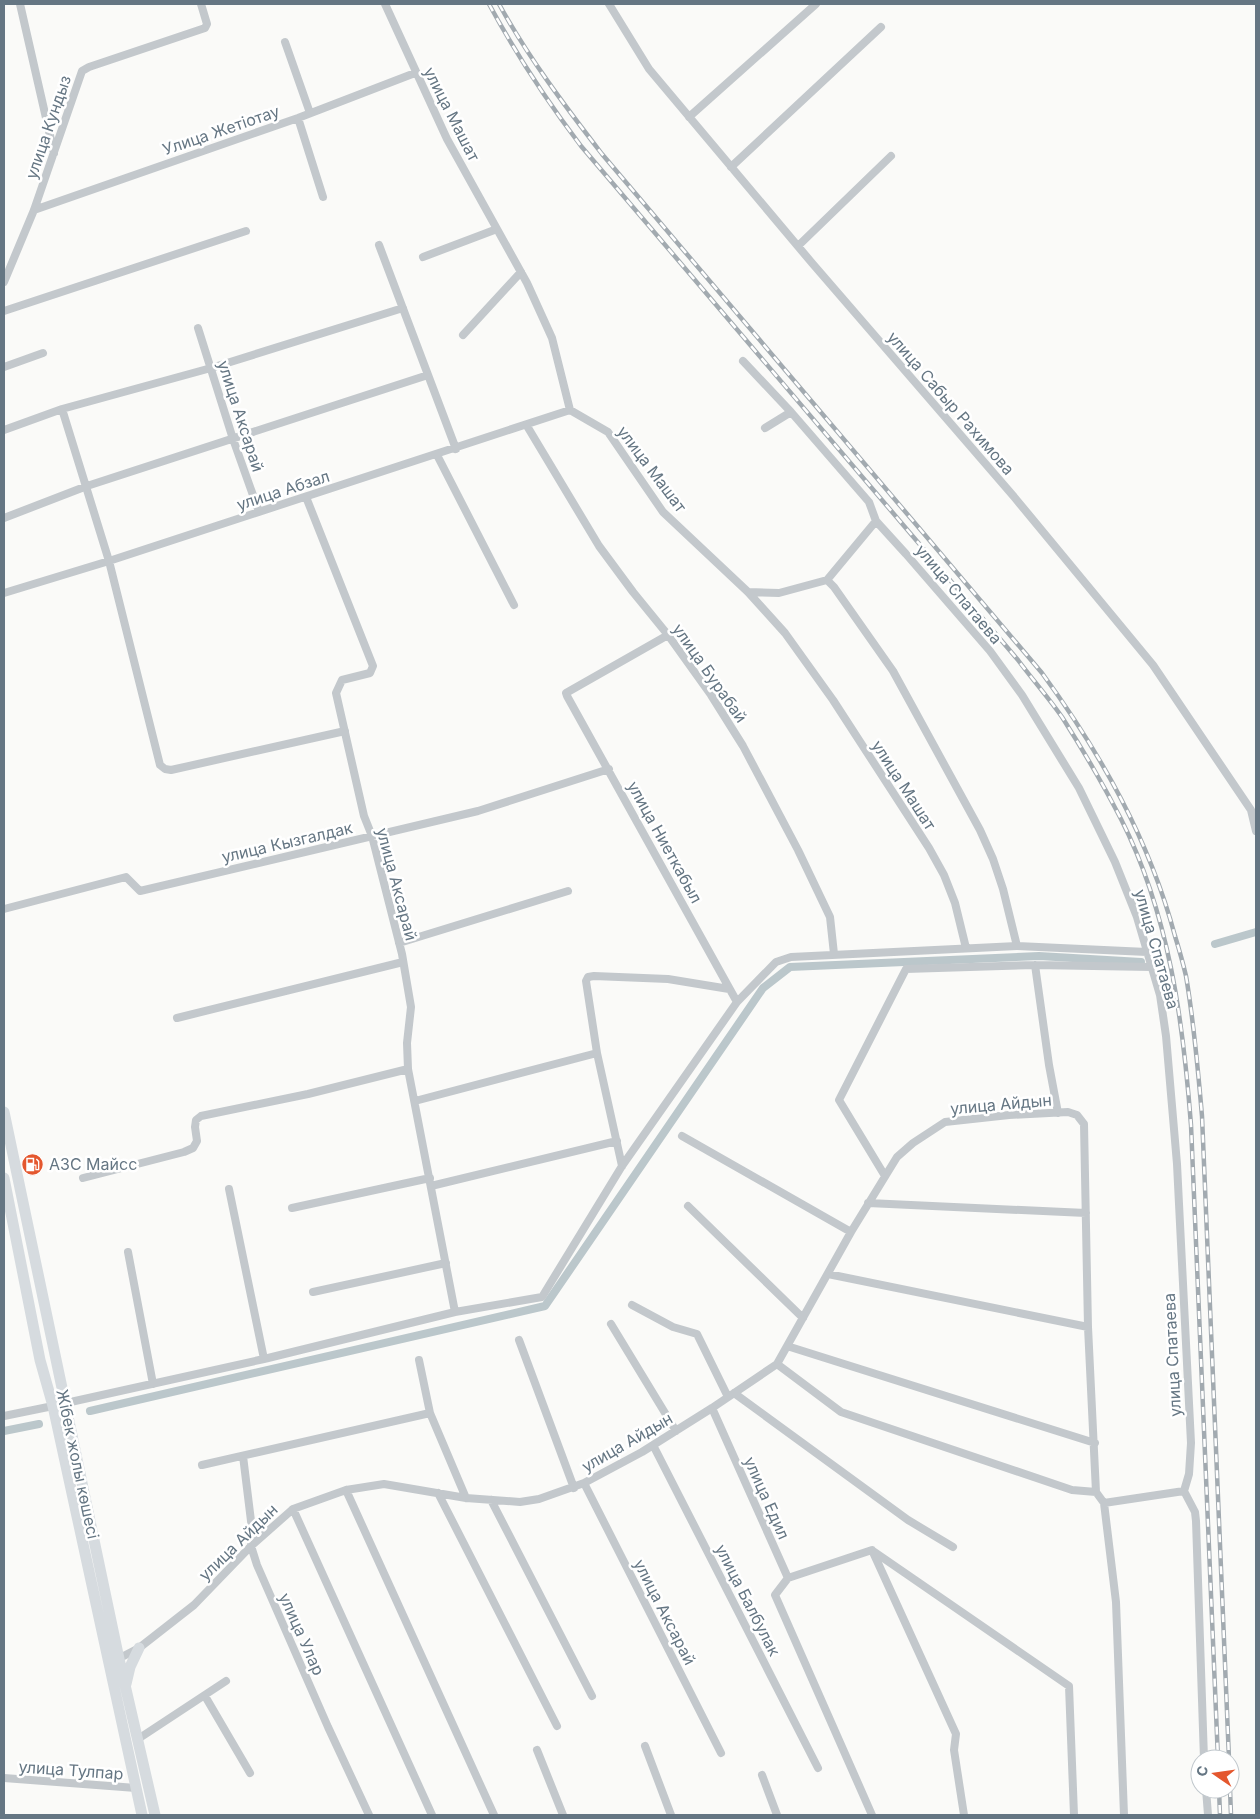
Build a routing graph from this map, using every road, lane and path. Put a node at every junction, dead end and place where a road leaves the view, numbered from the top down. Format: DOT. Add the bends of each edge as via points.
graph roads {
  1 [pos="20,4"];
  2 [pos="200,4"];
  3 [pos="385,4"];
  4 [pos="609,4"];
  5 [pos="816,4"];
  6 [pos="881,27"];
  7 [pos="285,42"];
  8 [pos="416,73"];
  9 [pos="310,113"];
  10 [pos="689,117"];
  11 [pos="298,118"];
  12 [pos="54,153"];
  13 [pos="891,156"];
  14 [pos="731,167"];
  15 [pos="323,196"];
  16 [pos="34,210"];
  17 [pos="498,229"];
  18 [pos="246,231"];
  19 [pos="379,245"];
  20 [pos="798,246"];
  21 [pos="423,257"];
  22 [pos="7,262"];
  23 [pos="521,272"];
  24 [pos="4,282"];
  25 [pos="403,308"];
  26 [pos="4,311"];
  27 [pos="198,328"];
  28 [pos="463,335"];
  29 [pos="43,353"];
  30 [pos="743,361"];
  31 [pos="4,366"];
  32 [pos="211,368"];
  33 [pos="428,375"];
  34 [pos="62,409"];
  35 [pos="570,410"];
  36 [pos="791,412"];
  37 [pos="526,426"];
  38 [pos="765,428"];
  39 [pos="4,430"];
  40 [pos="233,439"];
  41 [pos="456,448"];
  42 [pos="437,455"];
  43 [pos="87,486"];
  44 [pos="306,497"];
  45 [pos="259,512"];
  46 [pos="4,518"];
  47 [pos="876,521"];
  48 [pos="109,561"];
  49 [pos="827,580"];
  50 [pos="748,592"];
  51 [pos="4,593"];
  52 [pos="514,605"];
  53 [pos="668,635"];
  54 [pos="346,731"];
  55 [pos="609,769"];
  56 [pos="1256,831"];
  57 [pos="372,836"];
  58 [pos="568,890"];
  59 [pos="4,909"];
  60 [pos="399,943"];
  61 [pos="1017,946"];
  62 [pos="966,948"];
  63 [pos="1147,952"];
  64 [pos="834,954"];
  65 [pos="403,962"];
  66 [pos="1035,964"];
  67 [pos="1152,967"];
  68 [pos="730,989"];
  69 [pos="737,1002"];
  70 [pos="177,1018"];
  71 [pos="597,1054"];
  72 [pos="408,1069"];
  73 [pos="415,1101"];
  74 [pos="4,1112"];
  75 [pos="1058,1113"];
  76 [pos="6,1129"];
  77 [pos="682,1136"];
  78 [pos="617,1141"];
  79 [pos="622,1166"];
  80 [pos="885,1176"];
  81 [pos="4,1178"];
  82 [pos="83,1178"];
  83 [pos="430,1182"];
  84 [pos="229,1189"];
  85 [pos="868,1203"];
  86 [pos="688,1206"];
  87 [pos="292,1208"];
  88 [pos="1086,1213"];
  89 [pos="851,1232"];
  90 [pos="128,1252"];
  91 [pos="446,1263"];
  92 [pos="828,1274"];
  93 [pos="313,1292"];
  94 [pos="632,1305"];
  95 [pos="455,1312"];
  96 [pos="803,1318"];
  97 [pos="611,1324"];
  98 [pos="1088,1327"];
  99 [pos="519,1340"];
  100 [pos="787,1346"];
  101 [pos="264,1359"];
  102 [pos="419,1360"];
  103 [pos="777,1364"];
  104 [pos="153,1384"];
  105 [pos="731,1395"];
  106 [pos="66,1403"];
  107 [pos="53,1406"];
  108 [pos="712,1408"];
  109 [pos="430,1413"];
  110 [pos="4,1416"];
  111 [pos="676,1431"];
  112 [pos="1094,1443"];
  113 [pos="653,1445"];
  114 [pos="243,1456"];
  115 [pos="202,1465"];
  116 [pos="584,1483"];
  117 [pos="574,1488"];
  118 [pos="346,1490"];
  119 [pos="1184,1491"];
  120 [pos="1096,1492"];
  121 [pos="438,1493"];
  122 [pos="466,1498"];
  123 [pos="491,1500"];
  124 [pos="1104,1503"];
  125 [pos="293,1509"];
  126 [pos="251,1546"];
  127 [pos="953,1547"];
  128 [pos="872,1550"];
  129 [pos="788,1578"];
  130 [pos="139,1648"];
  131 [pos="119,1659"];
  132 [pos="108,1665"];
  133 [pos="226,1681"];
  134 [pos="125,1685"];
  135 [pos="205,1696"];
  136 [pos="592,1696"];
  137 [pos="557,1726"];
  138 [pos="138,1739"];
  139 [pos="645,1746"];
  140 [pos="1204,1749"];
  141 [pos="538,1750"];
  142 [pos="721,1753"];
  143 [pos="818,1768"];
  144 [pos="250,1772"];
  145 [pos="762,1775"];
  146 [pos="4,1778"];
  147 [pos="136,1788"];
  148 [pos="1207,1799"];
  149 [pos="142,1815"];
  150 [pos="155,1815"];
  151 [pos="370,1815"];
  152 [pos="432,1815"];
  153 [pos="494,1815"];
  154 [pos="563,1815"];
  155 [pos="671,1815"];
  156 [pos="778,1815"];
  157 [pos="872,1815"];
  158 [pos="964,1815"];
  159 [pos="1074,1815"];
  160 [pos="1124,1815"];
  161 [pos="1208,1815"];
  1 -- 12 [label="street"];
  2 -- 12 [label="street, улица Кундыз" via="207,24 205,28 82,71"];
  3 -- 8 [label="street, улица Машат"];
  4 -- 10 [label="street, улица Сабыр Рахимова" via="649,69"];
  5 -- 10 [label="street"];
  6 -- 14 [label="street"];
  7 -- 9 [label="street"];
  8 -- 9 [label="street, Улица Жетіотау"];
  8 -- 17 [label="street, улица Машат" via="447,140"];
  9 -- 11 [label="street, Улица Жетіотау"];
  10 -- 14 [label="street, улица Сабыр Рахимова"];
  11 -- 15 [label="street"];
  11 -- 16 [label="street, Улица Жетіотау"];
  12 -- 16 [label="street, улица Кундыз"];
  13 -- 20 [label="street"];
  14 -- 20 [label="street, улица Сабыр Рахимова"];
  16 -- 22 [label="street, улица Кундыз"];
  17 -- 21 [label="street"];
  17 -- 23 [label="street, улица Машат"];
  18 -- 26 [label="street"];
  19 -- 25 [label="street"];
  20 -- 56 [label="street, улица Сабыр Рахимова" via="1015,498 1153,665 1251,810"];
  22 -- 24 [label="street, улица Кундыз"];
  23 -- 28 [label="street"];
  23 -- 35 [label="street, улица Машат" via="552,338"];
  25 -- 32 [label="street"];
  25 -- 33 [label="street"];
  27 -- 32 [label="street, улица Аксарай"];
  29 -- 31 [label="street"];
  30 -- 36 [label="street, улица Спатаева"];
  32 -- 34 [label="street"];
  32 -- 40 [label="street, улица Аксарай"];
  33 -- 40 [label="street"];
  33 -- 41 [label="street"];
  34 -- 39 [label="street"];
  34 -- 43 [label="street"];
  35 -- 37 [label="street, улица Абзал"];
  35 -- 50 [label="street, улица Машат" via="608,432 663,512"];
  36 -- 38 [label="street"];
  36 -- 47 [label="street, улица Спатаева" via="869,502"];
  37 -- 41 [label="street, улица Абзал"];
  37 -- 53 [label="street, улица Бурабай" via="599,546"];
  40 -- 43 [label="street"];
  40 -- 45 [label="street, улица Аксарай"];
  41 -- 42 [label="street, улица Абзал"];
  42 -- 44 [label="street, улица Абзал"];
  42 -- 52 [label="street"];
  43 -- 46 [label="street"];
  43 -- 48 [label="street"];
  44 -- 45 [label="street, улица Абзал"];
  44 -- 54 [label="street, улица Аксарай" via="373,666 370,673 342,680 338,686 336,693"];
  45 -- 48 [label="street, улица Абзал"];
  47 -- 49 [label="street"];
  47 -- 63 [label="street, улица Спатаева" via="990,651 1027,703 1079,788 1111,854 1137,917"];
  48 -- 51 [label="street, улица Абзал"];
  48 -- 54 [label="street" via="160,765 165,769"];
  49 -- 50 [label="street" via="779,593"];
  49 -- 61 [label="street" via="893,672 980,830 1003,889"];
  50 -- 62 [label="street, улица Машат" via="785,634 833,700 929,848 955,904"];
  53 -- 55 [label="street, улица Ниеткабыл" via="566,693"];
  53 -- 64 [label="street, улица Бурабай" via="743,746 798,850 830,917"];
  54 -- 57 [label="street, улица Аксарай" via="364,816"];
  55 -- 57 [label="street, улица Кызгалдак" via="478,811"];
  55 -- 68 [label="street, улица Ниеткабыл"];
  57 -- 59 [label="street, улица Кызгалдак" via="140,891 126,878"];
  57 -- 60 [label="street, улица Аксарай"];
  58 -- 60 [label="street"];
  60 -- 65 [label="street, улица Аксарай"];
  61 -- 62 [label="street"];
  61 -- 63 [label="street"];
  62 -- 64 [label="street"];
  63 -- 67 [label="street, улица Спатаева"];
  64 -- 69 [label="street" via="791,957 776,962"];
  65 -- 70 [label="street"];
  65 -- 72 [label="street, улица Аксарай" via="411,1006"];
  66 -- 67 [label="street"];
  66 -- 75 [label="street"];
  66 -- 80 [label="street" via="906,969 839,1100"];
  67 -- 119 [label="street, улица Спатаева" via="1166,1036 1177,1164 1191,1443"];
  68 -- 69 [label="street, улица Ниеткабыл"];
  68 -- 71 [label="street" via="668,979 588,978"];
  69 -- 79 [label="street"];
  71 -- 73 [label="street"];
  71 -- 78 [label="street"];
  72 -- 73 [label="street, улица Аксарай"];
  72 -- 82 [label="street" via="201,1116 196,1120 197,1141 193,1148"];
  73 -- 83 [label="street, улица Аксарай"];
  74 -- 76 [label="main road, Жібек жолы көшесі"];
  75 -- 80 [label="street, улица Айдын" via="1009,1114 945,1122 897,1157"];
  75 -- 88 [label="street, улица Айдын" via="1077,1115 1084,1124"];
  76 -- 106 [label="main road, Жібек жолы көшесі"];
  77 -- 89 [label="street"];
  78 -- 79 [label="street"];
  78 -- 83 [label="street"];
  79 -- 95 [label="street" via="542,1297"];
  80 -- 85 [label="street, улица Айдын"];
  81 -- 107 [label="main road, Жібек жолы көшесі" via="40,1360"];
  83 -- 87 [label="street"];
  83 -- 91 [label="street, улица Аксарай"];
  84 -- 101 [label="street"];
  85 -- 88 [label="street"];
  85 -- 89 [label="street, улица Айдын"];
  86 -- 96 [label="street"];
  88 -- 98 [label="street"];
  89 -- 92 [label="street, улица Айдын"];
  90 -- 104 [label="street"];
  91 -- 93 [label="street"];
  91 -- 95 [label="street, улица Аксарай"];
  92 -- 96 [label="street, улица Айдын"];
  92 -- 98 [label="street"];
  94 -- 105 [label="street" via="673,1327 697,1334"];
  95 -- 101 [label="street"];
  96 -- 100 [label="street, улица Айдын"];
  97 -- 111 [label="street"];
  98 -- 112 [label="street"];
  99 -- 117 [label="street"];
  100 -- 103 [label="street, улица Айдын"];
  100 -- 112 [label="street"];
  101 -- 104 [label="street"];
  102 -- 109 [label="street"];
  103 -- 105 [label="street, улица Айдын"];
  103 -- 120 [label="street" via="841,1412 1072,1490"];
  104 -- 106 [label="street"];
  105 -- 108 [label="street, улица Айдын"];
  105 -- 127 [label="street" via="908,1520"];
  106 -- 131 [label="main road, Жібек жолы көшесі"];
  107 -- 110 [label="street"];
  107 -- 132 [label="main road, Жібек жолы көшесі"];
  108 -- 111 [label="street, улица Айдын"];
  108 -- 129 [label="street, улица Едил"];
  109 -- 114 [label="street"];
  109 -- 122 [label="street"];
  111 -- 113 [label="street, улица Айдын"];
  112 -- 120 [label="street"];
  113 -- 116 [label="street, улица Айдын"];
  113 -- 143 [label="street, улица Балбулак"];
  114 -- 115 [label="street"];
  114 -- 126 [label="street, улица Улар" via="252,1529"];
  116 -- 117 [label="street, улица Айдын"];
  116 -- 142 [label="street, улица Аксарай"];
  117 -- 123 [label="street, улица Айдын" via="539,1500"];
  118 -- 121 [label="street, улица Айдын" via="384,1484"];
  118 -- 125 [label="street, улица Айдын"];
  118 -- 153 [label="street"];
  119 -- 124 [label="street"];
  119 -- 140 [label="street" via="1196,1521"];
  120 -- 124 [label="street"];
  121 -- 122 [label="street, улица Айдын"];
  121 -- 137 [label="street"];
  122 -- 123 [label="street, улица Айдын"];
  123 -- 136 [label="street"];
  124 -- 160 [label="street" via="1116,1602"];
  125 -- 126 [label="street, улица Айдын"];
  125 -- 152 [label="street"];
  126 -- 130 [label="street, улица Айдын" via="194,1605"];
  126 -- 151 [label="street, улица Улар" via="316,1700"];
  128 -- 129 [label="street"];
  128 -- 158 [label="street" via="956,1734 954,1750"];
  128 -- 159 [label="street" via="1069,1686"];
  129 -- 157 [label="street, улица Балбулак" via="775,1595"];
  130 -- 131 [label="street, улица Айдын"];
  130 -- 134 [label="main road"];
  131 -- 132 [label="street, улица Айдын"];
  131 -- 134 [label="main road, Жібек жолы көшесі"];
  132 -- 147 [label="main road, Жібек жолы көшесі"];
  133 -- 135 [label="street"];
  134 -- 138 [label="main road, Жібек жолы көшесі"];
  135 -- 138 [label="street"];
  135 -- 144 [label="street"];
  138 -- 150 [label="main road, Жібек жолы көшесі"];
  139 -- 155 [label="street"];
  141 -- 154 [label="street"];
  145 -- 156 [label="street"];
  146 -- 147 [label="street, улица Тулпар"];
  147 -- 149 [label="main road, Жібек жолы көшесі"];
  148 -- 161 [label="street"];
}
